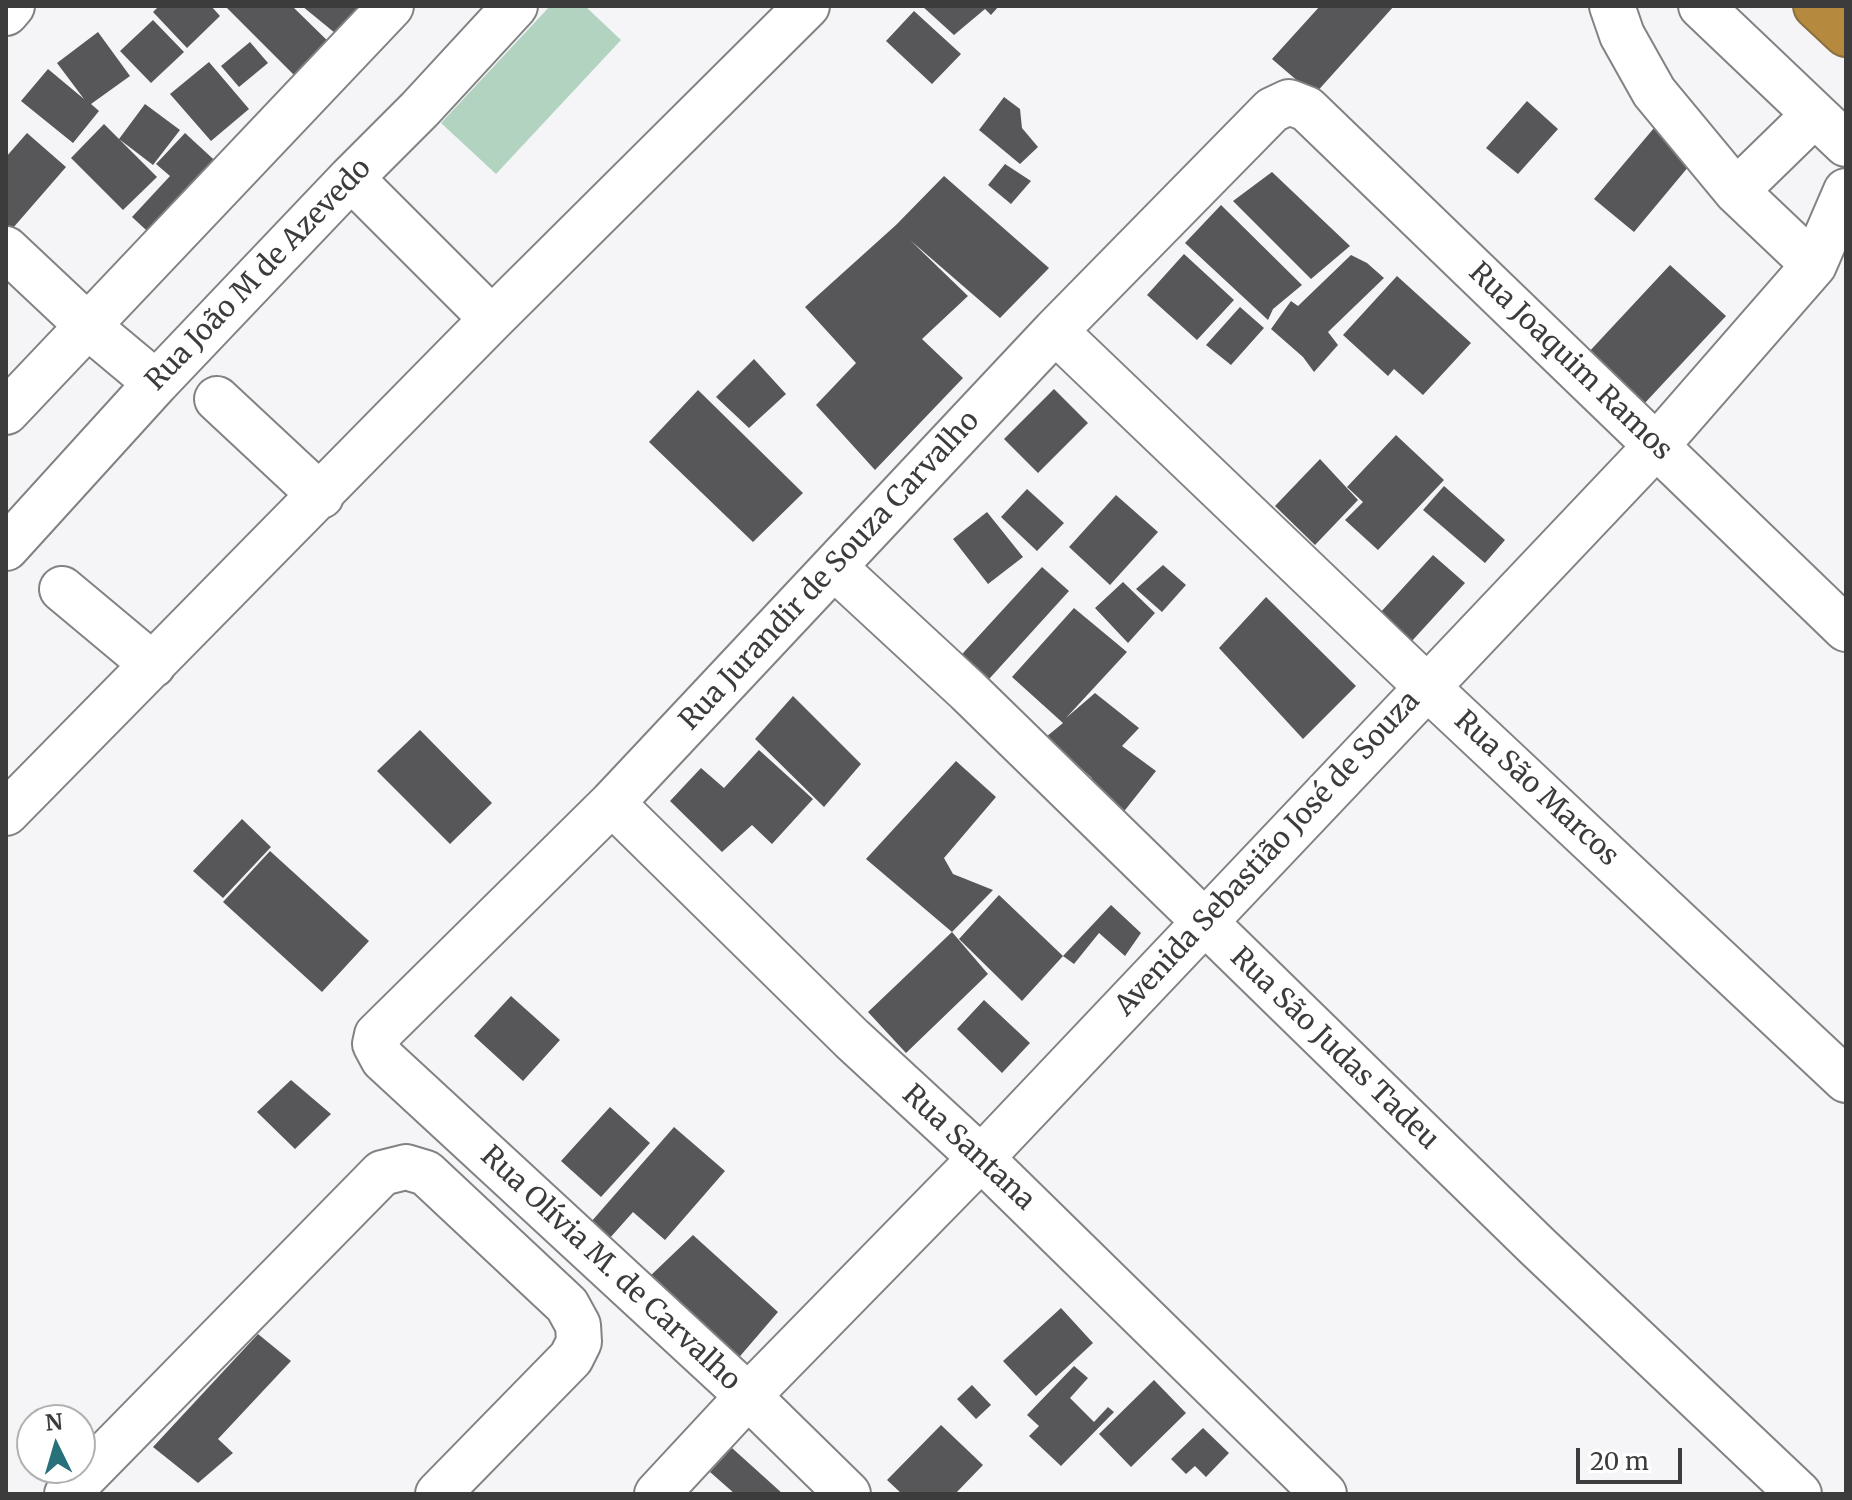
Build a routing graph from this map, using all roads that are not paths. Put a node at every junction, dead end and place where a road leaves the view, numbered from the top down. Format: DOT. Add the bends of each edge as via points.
graph roads {
  1 [pos="12,6"];
  2 [pos="391,6"];
  3 [pos="515,6"];
  4 [pos="1612,6"];
  5 [pos="1701,6"];
  6 [pos="1816,6"];
  7 [pos="6,13"];
  8 [pos="784,13"];
  9 [pos="1846,34"];
  10 [pos="1289,102"];
  11 [pos="1814,115"];
  12 [pos="1846,144"];
  13 [pos="351,178"];
  14 [pos="1736,191"];
  15 [pos="1846,191"];
  16 [pos="6,249"];
  17 [pos="1814,265"];
  18 [pos="492,319"];
  19 [pos="89,327"];
  20 [pos="1055,331"];
  21 [pos="156,383"];
  22 [pos="217,399"];
  23 [pos="6,412"];
  24 [pos="1657,445"];
  25 [pos="321,496"];
  26 [pos="6,548"];
  27 [pos="835,568"];
  28 [pos="62,589"];
  29 [pos="1846,629"];
  30 [pos="153,665"];
  31 [pos="1427,687"];
  32 [pos="612,803"];
  33 [pos="6,813"];
  34 [pos="1203,923"];
  35 [pos="375,1044"];
  36 [pos="1846,1080"];
  37 [pos="981,1158"];
  38 [pos="748,1396"];
  39 [pos="67,1494"];
  40 [pos="438,1494"];
  41 [pos="657,1494"];
  42 [pos="848,1494"];
  43 [pos="1324,1494"];
  44 [pos="1799,1494"];
  1 -- 7 [label="street"];
  2 -- 19 [label="street"];
  3 -- 13 [label="street, Rua João M de Azevedo"];
  4 -- 14 [label="street" via="1654,92"];
  5 -- 11 [label="street"];
  6 -- 9 [label="highway"];
  8 -- 18 [label="street"];
  10 -- 20 [label="street, Rua Jurandir de Souza Carvalho" via="1272,110"];
  10 -- 24 [label="street, Rua Joaquim Ramos" via="1307,109"];
  11 -- 12 [label="street"];
  11 -- 14 [label="street"];
  13 -- 18 [label="street"];
  13 -- 21 [label="street, Rua João M de Azevedo"];
  14 -- 17 [label="street"];
  15 -- 17 [label="street, Avenida Sebastião José de Souza"];
  16 -- 19 [label="street"];
  17 -- 24 [label="street, Avenida Sebastião José de Souza"];
  18 -- 25 [label="street"];
  19 -- 21 [label="street"];
  19 -- 23 [label="street"];
  20 -- 27 [label="street, Rua Jurandir de Souza Carvalho"];
  20 -- 31 [label="street, Rua São Marcos"];
  21 -- 26 [label="street, Rua João M de Azevedo"];
  22 -- 25 [label="street"];
  24 -- 29 [label="street, Rua Joaquim Ramos"];
  24 -- 31 [label="street, Avenida Sebastião José de Souza"];
  25 -- 30 [label="street"];
  27 -- 32 [label="street, Rua Jurandir de Souza Carvalho"];
  27 -- 34 [label="street, Rua São Judas Tadeu"];
  28 -- 30 [label="street"];
  30 -- 33 [label="street"];
  31 -- 34 [label="street, Avenida Sebastião José de Souza"];
  31 -- 36 [label="street, Rua São Marcos"];
  32 -- 35 [label="street, Rua Jurandir de Souza Carvalho" via="384,1026"];
  32 -- 37 [label="street, Rua Santana"];
  34 -- 37 [label="street, Avenida Sebastião José de Souza"];
  34 -- 44 [label="street, Rua São Judas Tadeu"];
  35 -- 38 [label="street, Rua Olívia M. de Carvalho" via="383,1059"];
  37 -- 38 [label="street, Avenida Sebastião José de Souza"];
  37 -- 43 [label="street, Rua Santana"];
  38 -- 41 [label="street, Avenida Sebastião José de Souza"];
  38 -- 42 [label="street, Rua Olívia M. de Carvalho"];
  39 -- 40 [label="street" via="382,1173 406,1167 426,1173 567,1305 578,1325 579,1342 571,1358"];
}
